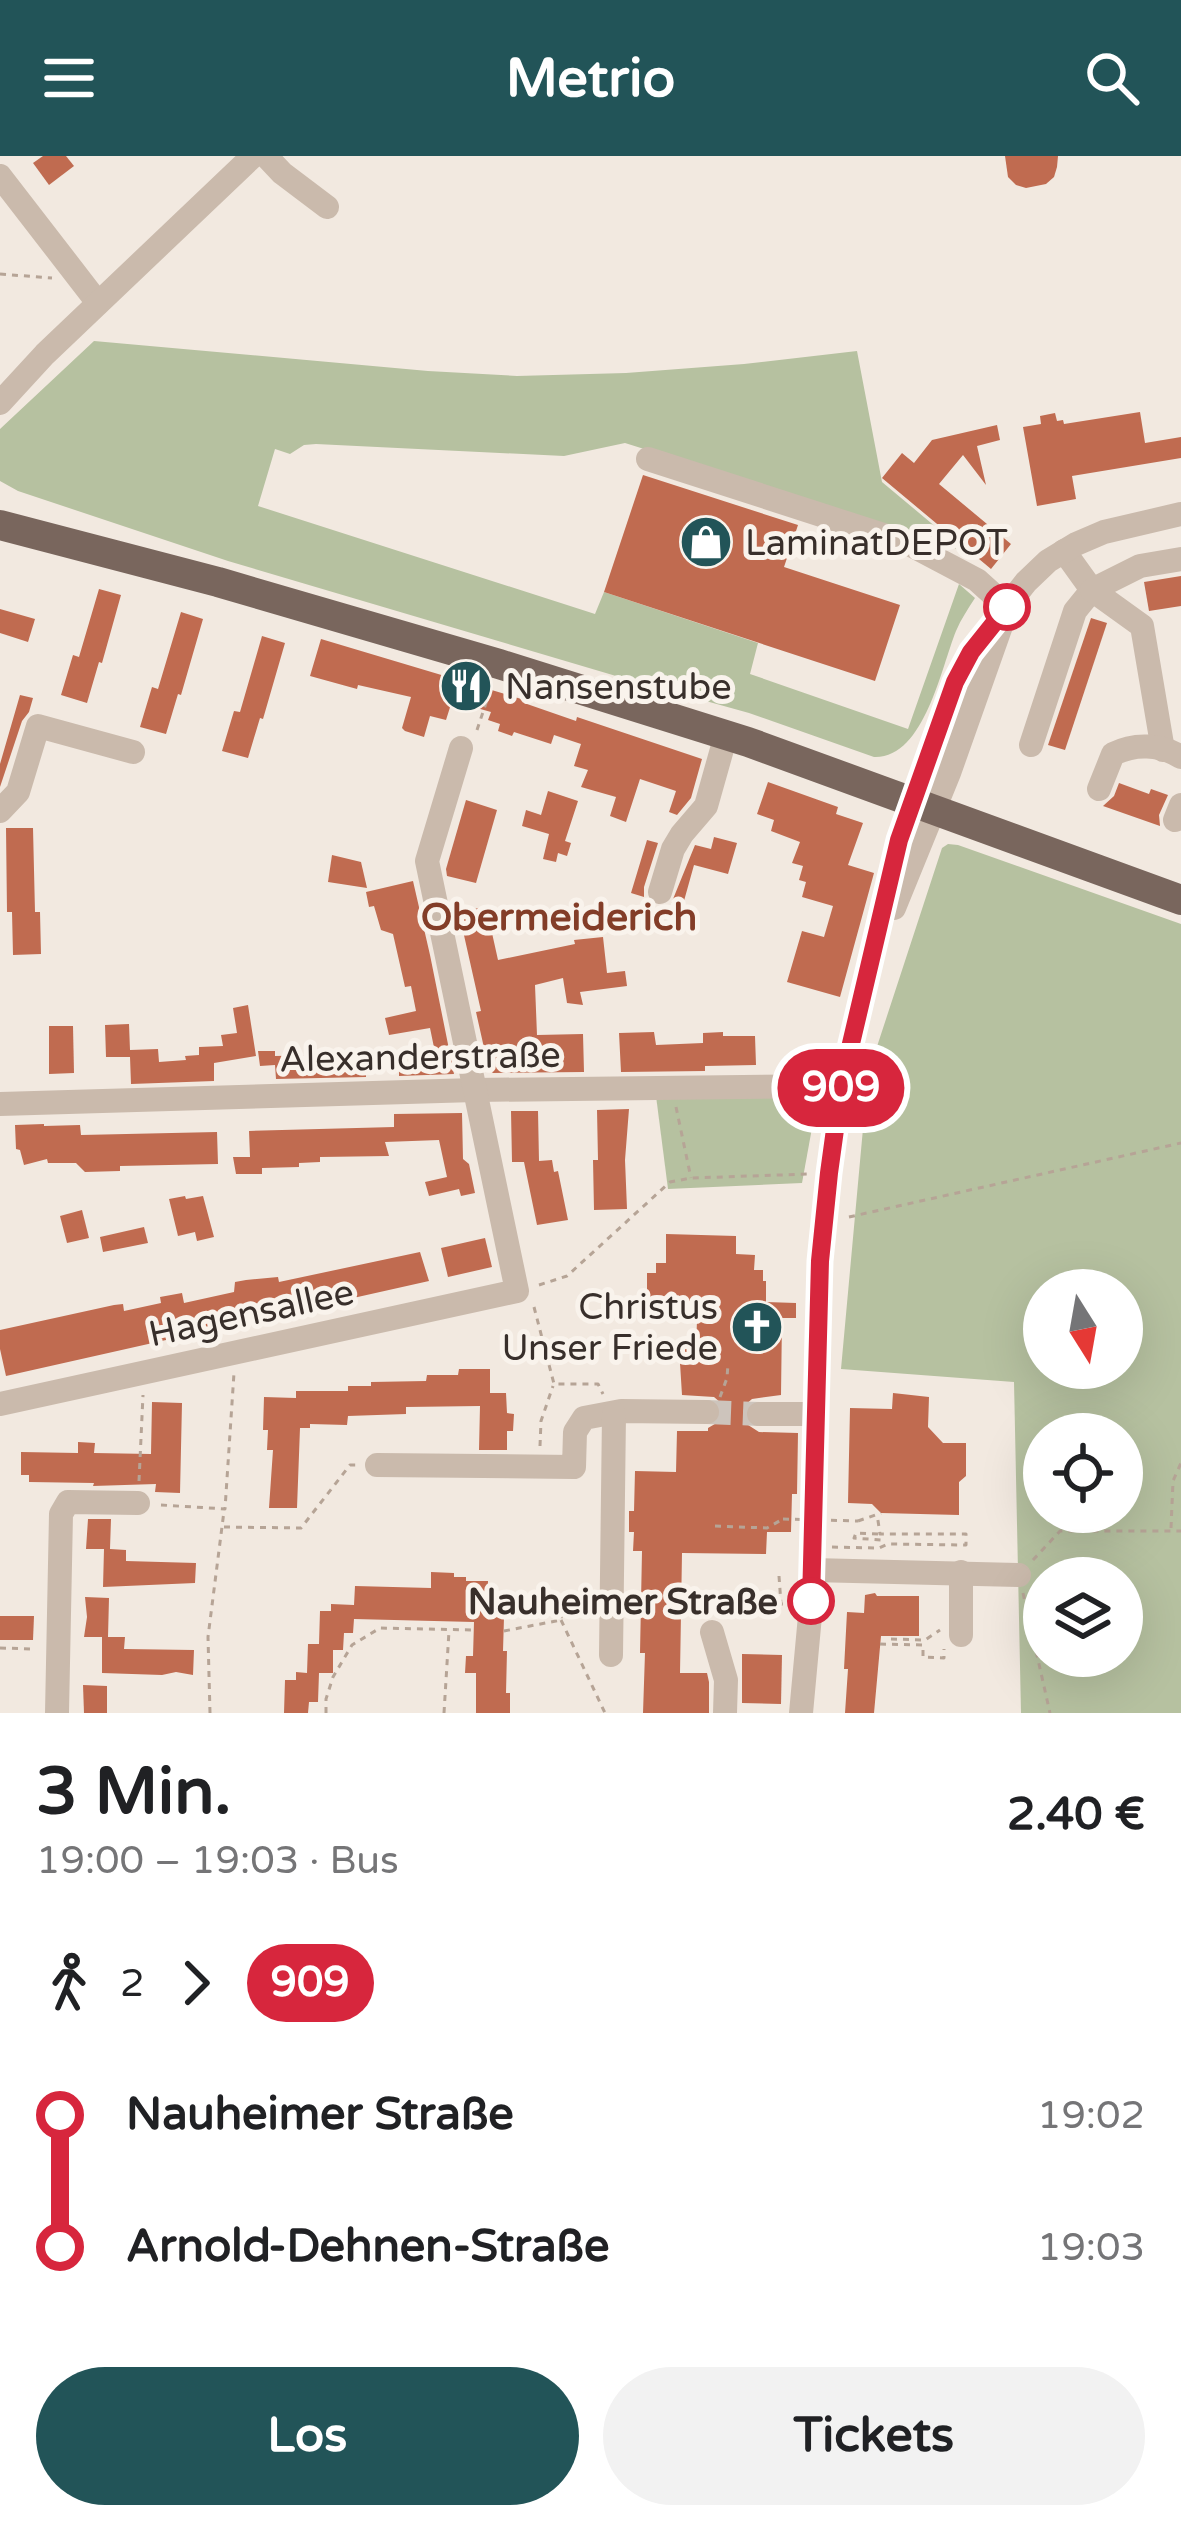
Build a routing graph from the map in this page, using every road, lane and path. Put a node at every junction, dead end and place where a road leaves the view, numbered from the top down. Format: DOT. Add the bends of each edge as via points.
graph roads {
  1 [pos="253,156"];
  2 [pos="266,156"];
  3 [pos="0,176"];
  4 [pos="327,207"];
  5 [pos="0,274"];
  6 [pos="79,280"];
  7 [pos="98,303"];
  8 [pos="45,355"];
  9 [pos="0,391"];
  10 [pos="0,403"];
  11 [pos="648,459"];
  12 [pos="0,506"];
  13 [pos="1181,514"];
  14 [pos="0,525"];
  15 [pos="1064,551"];
  16 [pos="1181,559"];
  17 [pos="218,582"];
  18 [pos="1092,590"];
  19 [pos="1007,607"];
  20 [pos="500,664"];
  21 [pos="725,735"];
  22 [pos="1031,745"];
  23 [pos="461,748"];
  24 [pos="134,752"];
  25 [pos="1172,753"];
  26 [pos="1099,789"];
  27 [pos="924,804"];
  28 [pos="0,811"];
  29 [pos="660,892"];
  30 [pos="1181,900"];
  31 [pos="841,1086"];
  32 [pos="672,1087"];
  33 [pos="475,1090"];
  34 [pos="0,1104"];
  35 [pos="1181,1143"];
  36 [pos="829,1173"];
  37 [pos="691,1178"];
  38 [pos="824,1222"];
  39 [pos="517,1292"];
  40 [pos="235,1353"];
  41 [pos="728,1364"];
  42 [pos="144,1372"];
  43 [pos="554,1384"];
  44 [pos="714,1403"];
  45 [pos="0,1404"];
  46 [pos="614,1414"];
  47 [pos="759,1414"];
  48 [pos="816,1414"];
  49 [pos="1181,1463"];
  50 [pos="377,1465"];
  51 [pos="538,1467"];
  52 [pos="138,1503"];
  53 [pos="225,1509"];
  54 [pos="715,1526"];
  55 [pos="222,1527"];
  56 [pos="1171,1530"];
  57 [pos="1181,1531"];
  58 [pos="880,1534"];
  59 [pos="888,1544"];
  60 [pos="812,1558"];
  61 [pos="961,1572"];
  62 [pos="1019,1575"];
  63 [pos="779,1576"];
  64 [pos="562,1603"];
  65 [pos="781,1604"];
  66 [pos="961,1606"];
  67 [pos="560,1620"];
  68 [pos="449,1630"];
  69 [pos="474,1630"];
  70 [pos="504,1631"];
  71 [pos="712,1632"];
  72 [pos="891,1640"];
  73 [pos="954,1641"];
  74 [pos="880,1644"];
  75 [pos="0,1648"];
  76 [pos="58,1648"];
  77 [pos="610,1654"];
  78 [pos="56,1713"];
  79 [pos="210,1713"];
  80 [pos="326,1713"];
  81 [pos="444,1713"];
  82 [pos="605,1713"];
  83 [pos="725,1713"];
  84 [pos="801,1713"];
  85 [pos="1050,1713"];
  1 -- 7 [label="street"];
  2 -- 4 [label="street"];
  3 -- 6 [label="street"];
  5 -- 6 [label="path"];
  6 -- 7 [label="street"];
  7 -- 8 [label="street"];
  8 -- 9 [label="street"];
  8 -- 10 [label="street"];
  11 -- 19 [label="street" via="905,542 976,580"];
  12 -- 17 [label="main road"];
  13 -- 15 [label="street" via="1104,532"];
  14 -- 17 [label="main road"];
  15 -- 18 [label="street"];
  15 -- 19 [label="street"];
  16 -- 18 [label="street" via="1139,566"];
  17 -- 20 [label="main road"];
  18 -- 22 [label="street" via="1075,611"];
  18 -- 25 [label="street" via="1142,626"];
  19 -- 27 [label="street"];
  20 -- 21 [label="main road"];
  20 -- 23 [label="path" via="474,740"];
  21 -- 27 [label="main road"];
  21 -- 29 [label="street" via="706,806 673,849"];
  23 -- 33 [label="street" via="427,861"];
  24 -- 28 [label="street" via="38,726 18,792"];
  25 -- 26 [label="street" via="1125,748 1113,754"];
  27 -- 30 [label="main road"];
  27 -- 31 [label="street"];
  31 -- 32 [label="street, Alexanderstraße"];
  31 -- 36 [label="street"];
  32 -- 33 [label="street, Alexanderstraße"];
  32 -- 37 [label="path"];
  33 -- 34 [label="street, Alexanderstraße"];
  33 -- 39 [label="street"];
  35 -- 38 [label="path"];
  36 -- 37 [label="path"];
  36 -- 38 [label="street"];
  37 -- 39 [label="path" via="670,1182 567,1276"];
  38 -- 48 [label="street"];
  39 -- 40 [label="street, Hagensallee"];
  39 -- 43 [label="path" via="531,1297"];
  40 -- 42 [label="street, Hagensallee"];
  40 -- 53 [label="path"];
  41 -- 44 [label="path"];
  42 -- 45 [label="street, Hagensallee"];
  42 -- 52 [label="path"];
  43 -- 46 [label="path" via="598,1384"];
  43 -- 51 [label="path"];
  44 -- 46 [label="street"];
  46 -- 51 [label="street" via="584,1418 575,1432 574,1467"];
  46 -- 77 [label="street"];
  47 -- 48 [label="street"];
  48 -- 60 [label="street"];
  49 -- 56 [label="path"];
  50 -- 51 [label="street"];
  50 -- 55 [label="path" via="350,1465 301,1528"];
  52 -- 53 [label="path"];
  52 -- 76 [label="street" via="68,1502 61,1514"];
  53 -- 55 [label="path"];
  54 -- 58 [label="path, bridge" via="879,1514"];
  55 -- 79 [label="path" via="208,1637"];
  56 -- 57 [label="path"];
  56 -- 62 [label="path" via="1060,1531"];
  58 -- 59 [label="path" via="854,1538"];
  58 -- 59 [label="path" via="966,1534 966,1545"];
  59 -- 60 [label="path"];
  60 -- 61 [label="street"];
  60 -- 84 [label="street"];
  61 -- 62 [label="street"];
  61 -- 66 [label="street"];
  62 -- 85 [label="path"];
  63 -- 65 [label="path"];
  64 -- 67 [label="path"];
  66 -- 72 [label="path" via="945,1609 946,1626 926,1640"];
  66 -- 73 [label="street"];
  67 -- 70 [label="path"];
  67 -- 82 [label="path"];
  68 -- 69 [label="path"];
  68 -- 80 [label="path" via="380,1628 352,1645 333,1677"];
  68 -- 81 [label="path"];
  71 -- 83 [label="street"];
  72 -- 73 [label="path" via="944,1658"];
  72 -- 74 [label="path"];
  75 -- 76 [label="path"];
  76 -- 78 [label="street"];
}
